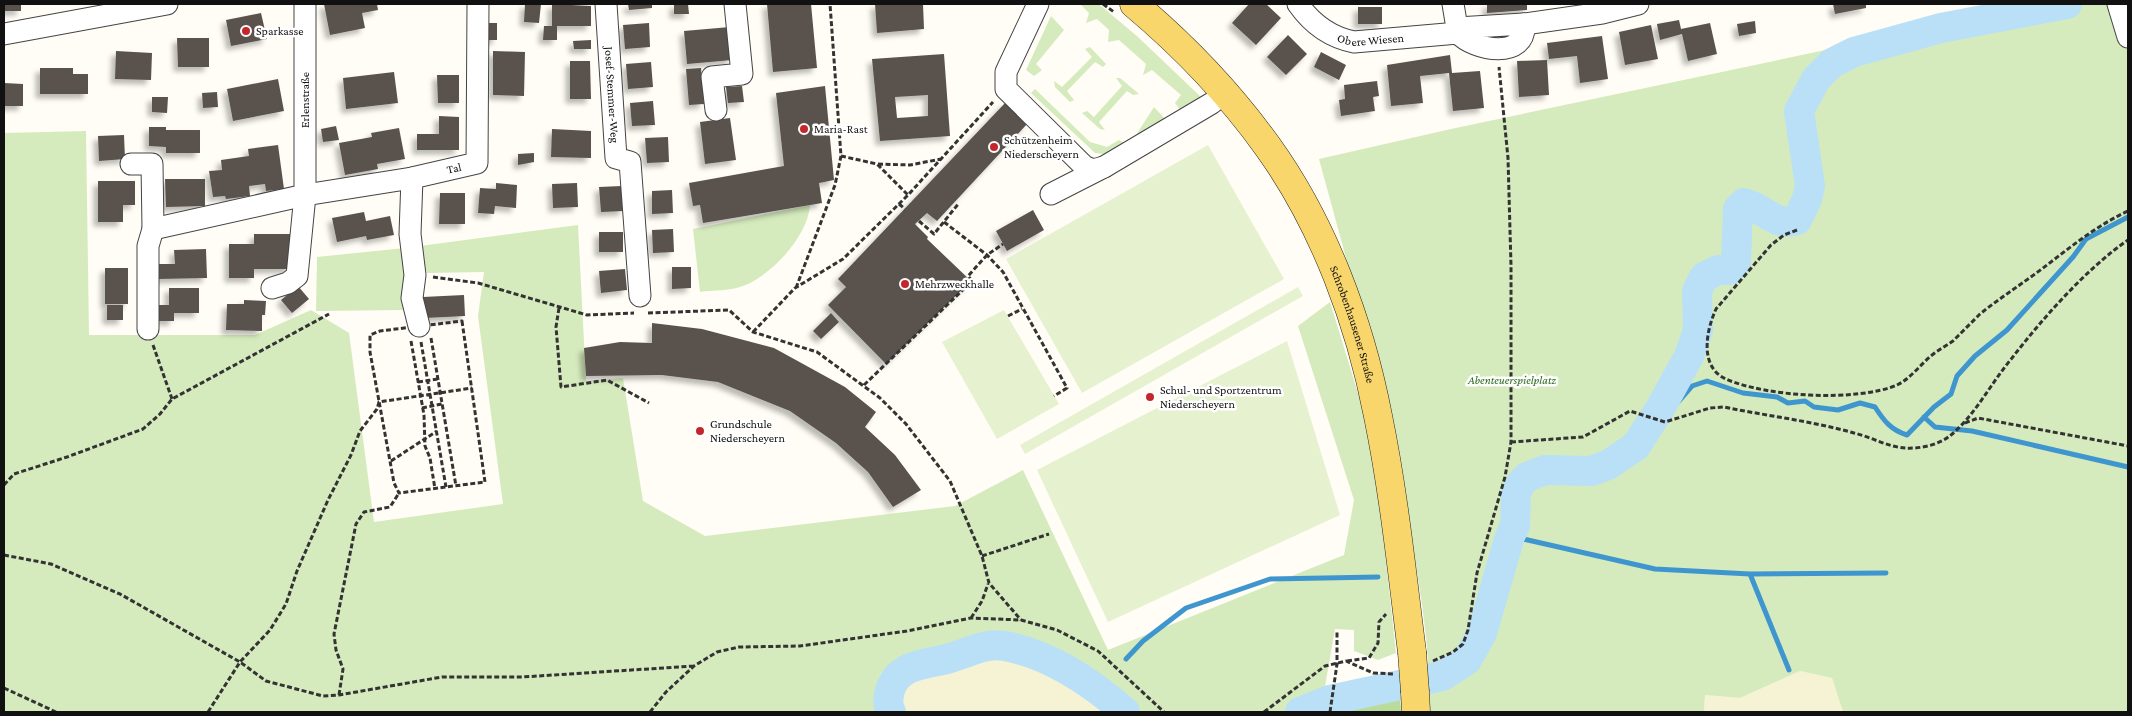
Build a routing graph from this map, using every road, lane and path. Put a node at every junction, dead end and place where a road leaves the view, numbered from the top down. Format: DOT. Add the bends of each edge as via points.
graph roads {
  1 [pos="167,4"];
  2 [pos="305,4"];
  3 [pos="478,4"];
  4 [pos="606,4"];
  5 [pos="734,4"];
  6 [pos="830,4"];
  7 [pos="1038,4"];
  8 [pos="1054,4"];
  9 [pos="1134,4"];
  10 [pos="1298,4"];
  11 [pos="1453,4"];
  12 [pos="1638,4"];
  13 [pos="2118,6"];
  14 [pos="1524,24"];
  15 [pos="1458,31"];
  16 [pos="4,34"];
  17 [pos="2128,37"];
  18 [pos="1497,49"];
  19 [pos="1006,89"];
  20 [pos="1224,93"];
  21 [pos="716,110"];
  22 [pos="841,156"];
  23 [pos="941,159"];
  24 [pos="131,164"];
  25 [pos="877,164"];
  26 [pos="1104,167"];
  27 [pos="412,178"];
  28 [pos="1051,194"];
  29 [pos="305,195"];
  30 [pos="908,195"];
  31 [pos="960,203"];
  32 [pos="900,204"];
  33 [pos="905,209"];
  34 [pos="2128,210"];
  35 [pos="919,221"];
  36 [pos="944,222"];
  37 [pos="153,229"];
  38 [pos="1797,230"];
  39 [pos="2128,240"];
  40 [pos="1003,244"];
  41 [pos="987,255"];
  42 [pos="415,275"];
  43 [pos="272,288"];
  44 [pos="795,288"];
  45 [pos="640,307"];
  46 [pos="560,308"];
  47 [pos="1022,309"];
  48 [pos="329,314"];
  49 [pos="1008,316"];
  50 [pos="419,326"];
  51 [pos="148,329"];
  52 [pos="753,332"];
  53 [pos="438,379"];
  54 [pos="428,381"];
  55 [pos="418,382"];
  56 [pos="864,385"];
  57 [pos="472,388"];
  58 [pos="440,392"];
  59 [pos="430,394"];
  60 [pos="420,396"];
  61 [pos="1054,396"];
  62 [pos="172,399"];
  63 [pos="379,402"];
  64 [pos="649,403"];
  65 [pos="442,404"];
  66 [pos="432,406"];
  67 [pos="422,408"];
  68 [pos="1964,424"];
  69 [pos="437,431"];
  70 [pos="424,439"];
  71 [pos="2128,446"];
  72 [pos="391,461"];
  73 [pos="4,485"];
  74 [pos="456,486"];
  75 [pos="446,487"];
  76 [pos="435,489"];
  77 [pos="399,493"];
  78 [pos="1048,534"];
  79 [pos="4,554"];
  80 [pos="982,556"];
  81 [pos="988,584"];
  82 [pos="1388,610"];
  83 [pos="971,618"];
  84 [pos="1021,620"];
  85 [pos="1337,630"];
  86 [pos="1346,661"];
  87 [pos="240,662"];
  88 [pos="694,666"];
  89 [pos="4,688"];
  90 [pos="339,695"];
  91 [pos="1416,702"];
  92 [pos="56,712"];
  93 [pos="208,712"];
  94 [pos="650,712"];
  95 [pos="1164,712"];
  96 [pos="1330,712"];
  1 -- 16 [label="street"];
  2 -- 29 [label="street, Erlenstraße"];
  3 -- 27 [label="street, Tal" via="477,163"];
  4 -- 45 [label="street, Josef-Stemmer-Weg" via="616,158 630,162"];
  5 -- 21 [label="street" via="742,74 712,77"];
  6 -- 22 [label="path"];
  7 -- 19 [label="street" via="1006,72"];
  8 -- 26 [label="street" via="1021,69 1020,87"];
  9 -- 20 [label="main road, Schrobenhausener Straße" via="1178,42"];
  10 -- 15 [label="street, Obere Wiesen" via="1325,32 1354,42"];
  11 -- 15 [label="street"];
  12 -- 14 [label="street, Obere Wiesen" via="1602,13"];
  13 -- 17 [label="street"];
  14 -- 15 [label="street, Obere Wiesen"];
  14 -- 18 [label="street" via="1520,42"];
  15 -- 18 [label="street" via="1475,45"];
  18 -- 68 [label="path" via="1508,168 1512,266 1511,442 1583,436 1630,411 1665,422 1710,408 1724,408 1854,432 1903,448 1919,448 1950,437"];
  19 -- 23 [label="path"];
  19 -- 26 [label="street" via="1084,166 1093,170"];
  20 -- 26 [label="street"];
  20 -- 91 [label="main road, Schrobenhausener Straße, bridge" via="1268,147 1325,248 1367,368 1391,489"];
  22 -- 25 [label="path"];
  22 -- 44 [label="path" via="835,185"];
  23 -- 25 [label="path" via="910,165"];
  23 -- 30 [label="path"];
  24 -- 37 [label="street" via="152,164"];
  25 -- 30 [label="path"];
  26 -- 28 [label="street"];
  27 -- 29 [label="street, Tal"];
  27 -- 42 [label="street" via="410,234"];
  29 -- 37 [label="street, Tal"];
  29 -- 43 [label="street" via="297,276"];
  30 -- 32 [label="path"];
  31 -- 36 [label="path"];
  32 -- 33 [label="path"];
  32 -- 44 [label="path" via="844,259"];
  34 -- 38 [label="path" via="2064,250 1980,314 1952,342 1899,384 1878,392 1854,395 1822,396 1735,383 1718,376 1707,358 1708,334 1716,309 1771,245"];
  35 -- 36 [label="path" via="934,234"];
  36 -- 41 [label="path"];
  37 -- 51 [label="street" via="148,246"];
  39 -- 68 [label="path" via="2086,274 2012,358"];
  40 -- 41 [label="path"];
  41 -- 47 [label="path" via="1003,272"];
  41 -- 56 [label="path" via="968,276 972,281"];
  42 -- 46 [label="path" via="478,283"];
  42 -- 50 [label="street" via="412,298"];
  44 -- 52 [label="path"];
  45 -- 46 [label="path" via="587,315"];
  45 -- 52 [label="path" via="729,310"];
  46 -- 64 [label="path" via="556,327 561,387 607,380"];
  47 -- 49 [label="path"];
  47 -- 61 [label="path" via="1067,388"];
  48 -- 62 [label="path"];
  50 -- 53 [label="path"];
  50 -- 54 [label="path"];
  50 -- 55 [label="path"];
  50 -- 57 [label="path" via="462,321"];
  50 -- 63 [label="path" via="370,335"];
  51 -- 62 [label="path"];
  52 -- 56 [label="path" via="817,352"];
  53 -- 54 [label="path"];
  53 -- 58 [label="path"];
  54 -- 55 [label="path"];
  54 -- 59 [label="path"];
  55 -- 60 [label="path"];
  56 -- 80 [label="path" via="906,424 950,481"];
  57 -- 58 [label="path"];
  57 -- 74 [label="path" via="485,482"];
  58 -- 59 [label="path"];
  58 -- 65 [label="path"];
  59 -- 60 [label="path"];
  59 -- 66 [label="path"];
  60 -- 63 [label="path"];
  60 -- 67 [label="path"];
  62 -- 73 [label="path" via="143,429 14,474"];
  63 -- 72 [label="path"];
  63 -- 87 [label="path" via="360,431 328,500 286,604 270,630"];
  65 -- 66 [label="path"];
  65 -- 74 [label="path"];
  66 -- 67 [label="path"];
  66 -- 69 [label="path"];
  67 -- 70 [label="path"];
  68 -- 71 [label="path" via="1978,418"];
  69 -- 70 [label="path"];
  69 -- 75 [label="path"];
  70 -- 72 [label="path"];
  70 -- 76 [label="path"];
  72 -- 77 [label="path" via="395,488"];
  74 -- 75 [label="path"];
  75 -- 76 [label="path"];
  76 -- 77 [label="path"];
  77 -- 90 [label="path" via="390,507 364,512 356,524 334,634 343,670"];
  78 -- 80 [label="path"];
  79 -- 87 [label="path" via="51,564 120,594"];
  80 -- 81 [label="path"];
  81 -- 83 [label="path"];
  81 -- 84 [label="path"];
  82 -- 86 [label="path" via="1379,622 1378,643 1369,658"];
  83 -- 84 [label="path"];
  83 -- 88 [label="path" via="808,644 739,647 717,652"];
  84 -- 95 [label="path" via="1057,630 1098,651"];
  85 -- 96 [label="path" via="1337,664"];
  87 -- 90 [label="path" via="266,681 323,696"];
  87 -- 93 [label="path"];
  88 -- 90 [label="path" via="522,677 442,677"];
  88 -- 94 [label="path"];
  89 -- 92 [label="path"];
}
